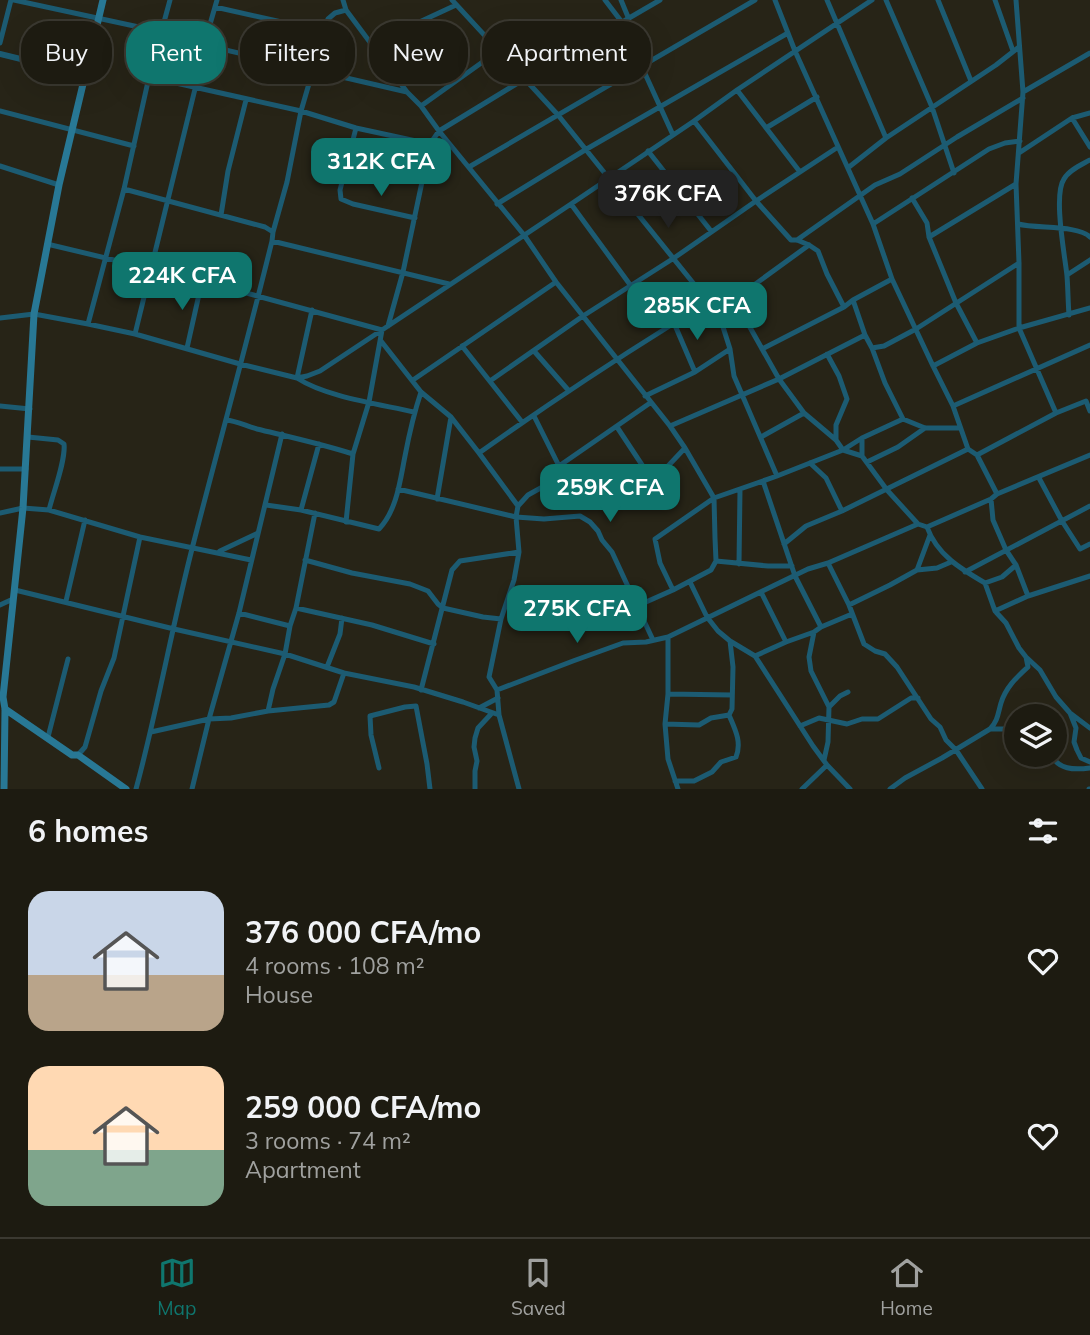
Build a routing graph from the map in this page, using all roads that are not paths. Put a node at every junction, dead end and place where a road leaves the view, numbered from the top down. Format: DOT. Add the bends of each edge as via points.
graph roads {
  1 [pos="13,0"];
  2 [pos="103,0"];
  3 [pos="170,0"];
  4 [pos="343,0"];
  5 [pos="606,0"];
  6 [pos="621,0"];
  7 [pos="660,0"];
  8 [pos="755,0"];
  9 [pos="775,0"];
  10 [pos="827,0"];
  11 [pos="872,0"];
  12 [pos="886,0"];
  13 [pos="938,0"];
  14 [pos="995,0"];
  15 [pos="1016,0"];
  16 [pos="454,2"];
  17 [pos="216,3"];
  18 [pos="346,10"];
  19 [pos="99,17"];
  20 [pos="628,18"];
  21 [pos="98,21"];
  22 [pos="165,21"];
  23 [pos="211,21"];
  24 [pos="284,21"];
  25 [pos="327,21"];
  26 [pos="417,21"];
  27 [pos="621,21"];
  28 [pos="126,23"];
  29 [pos="837,23"];
  30 [pos="482,33"];
  31 [pos="789,33"];
  32 [pos="369,40"];
  33 [pos="0,43"];
  34 [pos="1019,47"];
  35 [pos="795,51"];
  36 [pos="1013,51"];
  37 [pos="0,54"];
  38 [pos="1088,57"];
  39 [pos="21,59"];
  40 [pos="651,60"];
  41 [pos="482,62"];
  42 [pos="355,80"];
  43 [pos="971,81"];
  44 [pos="84,84"];
  45 [pos="147,84"];
  46 [pos="176,84"];
  47 [pos="309,84"];
  48 [pos="401,84"];
  49 [pos="516,84"];
  50 [pos="531,84"];
  51 [pos="610,84"];
  52 [pos="650,84"];
  53 [pos="195,89"];
  54 [pos="737,90"];
  55 [pos="407,92"];
  56 [pos="1023,95"];
  57 [pos="817,97"];
  58 [pos="246,100"];
  59 [pos="421,106"];
  60 [pos="932,107"];
  61 [pos="661,108"];
  62 [pos="0,111"];
  63 [pos="301,111"];
  64 [pos="1090,113"];
  65 [pos="558,115"];
  66 [pos="1072,118"];
  67 [pos="694,121"];
  68 [pos="356,128"];
  69 [pos="766,128"];
  70 [pos="74,129"];
  71 [pos="439,131"];
  72 [pos="673,135"];
  73 [pos="886,138"];
  74 [pos="1020,141"];
  75 [pos="430,144"];
  76 [pos="134,146"];
  77 [pos="944,146"];
  78 [pos="838,147"];
  79 [pos="1090,147"];
  80 [pos="585,150"];
  81 [pos="648,151"];
  82 [pos="1019,153"];
  83 [pos="1090,160"];
  84 [pos="0,166"];
  85 [pos="468,167"];
  86 [pos="849,167"];
  87 [pos="800,172"];
  88 [pos="954,173"];
  89 [pos="610,178"];
  90 [pos="1016,184"];
  91 [pos="59,185"];
  92 [pos="124,190"];
  93 [pos="859,196"];
  94 [pos="912,198"];
  95 [pos="168,200"];
  96 [pos="756,201"];
  97 [pos="497,204"];
  98 [pos="571,204"];
  99 [pos="221,215"];
  100 [pos="278,216"];
  101 [pos="415,218"];
  102 [pos="873,224"];
  103 [pos="1018,224"];
  104 [pos="265,227"];
  105 [pos="1061,228"];
  106 [pos="711,231"];
  107 [pos="273,232"];
  108 [pos="524,235"];
  109 [pos="929,237"];
  110 [pos="1090,237"];
  111 [pos="797,240"];
  112 [pos="272,241"];
  113 [pos="47,244"];
  114 [pos="809,245"];
  115 [pos="107,257"];
  116 [pos="674,258"];
  117 [pos="1090,260"];
  118 [pos="1019,263"];
  119 [pos="152,269"];
  120 [pos="403,272"];
  121 [pos="1067,275"];
  122 [pos="892,279"];
  123 [pos="202,281"];
  124 [pos="556,282"];
  125 [pos="449,284"];
  126 [pos="631,286"];
  127 [pos="259,296"];
  128 [pos="706,299"];
  129 [pos="853,300"];
  130 [pos="732,301"];
  131 [pos="956,303"];
  132 [pos="844,307"];
  133 [pos="1090,308"];
  134 [pos="312,310"];
  135 [pos="34,314"];
  136 [pos="1069,315"];
  137 [pos="583,316"];
  138 [pos="0,318"];
  139 [pos="674,323"];
  140 [pos="88,324"];
  141 [pos="385,328"];
  142 [pos="1019,328"];
  143 [pos="916,330"];
  144 [pos="135,334"];
  145 [pos="865,335"];
  146 [pos="380,341"];
  147 [pos="977,343"];
  148 [pos="1090,345"];
  149 [pos="462,346"];
  150 [pos="187,348"];
  151 [pos="872,348"];
  152 [pos="730,349"];
  153 [pos="762,349"];
  154 [pos="534,351"];
  155 [pos="827,354"];
  156 [pos="617,359"];
  157 [pos="240,364"];
  158 [pos="933,366"];
  159 [pos="1036,369"];
  160 [pos="695,372"];
  161 [pos="297,378"];
  162 [pos="779,379"];
  163 [pos="413,380"];
  164 [pos="490,381"];
  165 [pos="569,391"];
  166 [pos="421,392"];
  167 [pos="743,394"];
  168 [pos="645,396"];
  169 [pos="1088,400"];
  170 [pos="369,402"];
  171 [pos="650,404"];
  172 [pos="1,405"];
  173 [pos="953,406"];
  174 [pos="30,410"];
  175 [pos="1090,411"];
  176 [pos="414,412"];
  177 [pos="804,413"];
  178 [pos="1056,413"];
  179 [pos="534,416"];
  180 [pos="451,417"];
  181 [pos="903,419"];
  182 [pos="226,420"];
  183 [pos="522,422"];
  184 [pos="617,426"];
  185 [pos="670,426"];
  186 [pos="925,428"];
  187 [pos="960,428"];
  188 [pos="282,434"];
  189 [pos="28,437"];
  190 [pos="761,437"];
  191 [pos="862,438"];
  192 [pos="836,440"];
  193 [pos="319,444"];
  194 [pos="685,448"];
  195 [pos="968,449"];
  196 [pos="844,450"];
  197 [pos="479,453"];
  198 [pos="353,454"];
  199 [pos="977,455"];
  200 [pos="1090,455"];
  201 [pos="864,459"];
  202 [pos="810,463"];
  203 [pos="559,466"];
  204 [pos="26,468"];
  205 [pos="0,469"];
  206 [pos="777,476"];
  207 [pos="1039,478"];
  208 [pos="763,481"];
  209 [pos="398,489"];
  210 [pos="740,490"];
  211 [pos="887,490"];
  212 [pos="997,494"];
  213 [pos="714,498"];
  214 [pos="437,499"];
  215 [pos="991,499"];
  216 [pos="266,505"];
  217 [pos="518,506"];
  218 [pos="1090,506"];
  219 [pos="23,508"];
  220 [pos="49,510"];
  221 [pos="301,510"];
  222 [pos="842,511"];
  223 [pos="0,513"];
  224 [pos="315,513"];
  225 [pos="516,516"];
  226 [pos="85,520"];
  227 [pos="1062,521"];
  228 [pos="346,522"];
  229 [pos="918,524"];
  230 [pos="927,527"];
  231 [pos="258,533"];
  232 [pos="930,535"];
  233 [pos="140,537"];
  234 [pos="784,544"];
  235 [pos="1090,544"];
  236 [pos="193,547"];
  237 [pos="1006,550"];
  238 [pos="218,552"];
  239 [pos="519,552"];
  240 [pos="251,560"];
  241 [pos="305,560"];
  242 [pos="716,561"];
  243 [pos="950,562"];
  244 [pos="828,563"];
  245 [pos="739,564"];
  246 [pos="1016,565"];
  247 [pos="792,566"];
  248 [pos="918,570"];
  249 [pos="965,572"];
  250 [pos="795,576"];
  251 [pos="1090,576"];
  252 [pos="690,582"];
  253 [pos="985,583"];
  254 [pos="15,590"];
  255 [pos="673,590"];
  256 [pos="761,592"];
  257 [pos="1028,596"];
  258 [pos="12,599"];
  259 [pos="66,601"];
  260 [pos="0,605"];
  261 [pos="849,605"];
  262 [pos="637,606"];
  263 [pos="296,608"];
  264 [pos="443,608"];
  265 [pos="995,611"];
  266 [pos="239,613"];
  267 [pos="852,614"];
  268 [pos="122,616"];
  269 [pos="708,617"];
  270 [pos="342,618"];
  271 [pos="501,619"];
  272 [pos="290,626"];
  273 [pos="821,627"];
  274 [pos="174,629"];
  275 [pos="814,632"];
  276 [pos="668,637"];
  277 [pos="653,640"];
  278 [pos="230,641"];
  279 [pos="730,641"];
  280 [pos="786,642"];
  281 [pos="0,644"];
  282 [pos="9,644"];
  283 [pos="434,644"];
  284 [pos="285,654"];
  285 [pos="755,656"];
  286 [pos="1026,657"];
  287 [pos="68,659"];
  288 [pos="327,667"];
  289 [pos="344,673"];
  290 [pos="421,690"];
  291 [pos="497,690"];
  292 [pos="848,692"];
  293 [pos="668,694"];
  294 [pos="732,695"];
  295 [pos="1,697"];
  296 [pos="498,698"];
  297 [pos="918,698"];
  298 [pos="829,707"];
  299 [pos="480,708"];
  300 [pos="5,709"];
  301 [pos="268,711"];
  302 [pos="1070,713"];
  303 [pos="495,714"];
  304 [pos="729,715"];
  305 [pos="209,719"];
  306 [pos="830,720"];
  307 [pos="665,724"];
  308 [pos="800,726"];
  309 [pos="990,729"];
  310 [pos="1004,729"];
  311 [pos="1090,729"];
  312 [pos="151,732"];
  313 [pos="48,737"];
  314 [pos="956,750"];
  315 [pos="78,755"];
  316 [pos="825,762"];
  317 [pos="1090,762"];
  318 [pos="1064,767"];
  319 [pos="379,768"];
  320 [pos="1090,768"];
  321 [pos="2,781"];
  322 [pos="676,781"];
  323 [pos="4,789"];
  324 [pos="126,789"];
  325 [pos="136,789"];
  326 [pos="192,789"];
  327 [pos="430,789"];
  328 [pos="475,789"];
  329 [pos="519,789"];
  330 [pos="678,789"];
  331 [pos="802,789"];
  332 [pos="850,789"];
  333 [pos="890,789"];
  334 [pos="982,789"];
  1 -- 19 [label="street"];
  1 -- 33 [label="street"];
  2 -- 19 [label="main road"];
  3 -- 22 [label="street"];
  4 -- 18 [label="street"];
  5 -- 27 [label="street"];
  6 -- 20 [label="street"];
  7 -- 20 [label="street"];
  8 -- 40 [label="street"];
  9 -- 31 [label="street"];
  10 -- 29 [label="street"];
  11 -- 29 [label="street"];
  12 -- 60 [label="street"];
  13 -- 43 [label="street"];
  14 -- 36 [label="street"];
  15 -- 34 [label="street"];
  16 -- 26 [label="street"];
  16 -- 30 [label="street"];
  17 -- 23 [label="street"];
  17 -- 24 [label="street"];
  18 -- 25 [label="street"];
  18 -- 32 [label="street"];
  19 -- 21 [label="main road"];
  19 -- 28 [label="street"];
  20 -- 27 [label="street"];
  29 -- 35 [label="street"];
  29 -- 73 [label="street"];
  31 -- 35 [label="street"];
  31 -- 61 [label="street"];
  34 -- 36 [label="street"];
  34 -- 56 [label="street"];
  35 -- 54 [label="street"];
  35 -- 57 [label="street"];
  36 -- 43 [label="street"];
  37 -- 39 [label="street"];
  38 -- 56 [label="street"];
  41 -- 59 [label="street"];
  42 -- 55 [label="street"];
  43 -- 60 [label="street"];
  44 -- 70 [label="main road"];
  45 -- 76 [label="street"];
  46 -- 53 [label="street"];
  47 -- 63 [label="street"];
  48 -- 55 [label="street"];
  49 -- 71 [label="street"];
  50 -- 65 [label="street"];
  51 -- 65 [label="street"];
  52 -- 61 [label="street"];
  53 -- 58 [label="street"];
  53 -- 95 [label="street"];
  54 -- 67 [label="street"];
  54 -- 69 [label="street"];
  55 -- 59 [label="street"];
  56 -- 74 [label="street"];
  56 -- 77 [label="street"];
  57 -- 69 [label="street"];
  57 -- 78 [label="street"];
  58 -- 63 [label="street"];
  58 -- 99 [label="street"];
  59 -- 71 [label="street"];
  60 -- 73 [label="street"];
  60 -- 77 [label="street"];
  61 -- 72 [label="street"];
  61 -- 80 [label="street"];
  62 -- 70 [label="street"];
  63 -- 68 [label="street"];
  63 -- 100 [label="street"];
  64 -- 66 [label="street"];
  65 -- 80 [label="street"];
  65 -- 85 [label="street"];
  66 -- 79 [label="street"];
  66 -- 82 [label="street"];
  67 -- 72 [label="street"];
  67 -- 96 [label="street"];
  68 -- 75 [label="street"];
  68 -- 101 [label="street" via="341,199"];
  69 -- 87 [label="street"];
  70 -- 76 [label="street"];
  70 -- 91 [label="main road"];
  71 -- 75 [label="street"];
  71 -- 85 [label="street"];
  72 -- 81 [label="street"];
  73 -- 86 [label="street"];
  74 -- 82 [label="street"];
  74 -- 88 [label="street" via="996,145"];
  75 -- 101 [label="street"];
  76 -- 92 [label="street"];
  77 -- 88 [label="street"];
  77 -- 93 [label="street"];
  78 -- 86 [label="street"];
  78 -- 87 [label="street"];
  80 -- 89 [label="street"];
  80 -- 97 [label="street"];
  81 -- 89 [label="street"];
  81 -- 106 [label="street"];
  82 -- 90 [label="street"];
  83 -- 105 [label="street" via="1064,178 1060,187"];
  84 -- 91 [label="street"];
  85 -- 97 [label="street"];
  86 -- 93 [label="street"];
  87 -- 96 [label="street"];
  88 -- 94 [label="street"];
  89 -- 98 [label="street"];
  89 -- 116 [label="street"];
  90 -- 103 [label="street"];
  90 -- 109 [label="street"];
  91 -- 113 [label="main road"];
  92 -- 95 [label="street"];
  92 -- 115 [label="street"];
  93 -- 102 [label="street"];
  93 -- 111 [label="street"];
  94 -- 102 [label="street"];
  94 -- 109 [label="street"];
  95 -- 99 [label="street"];
  95 -- 119 [label="street"];
  96 -- 106 [label="street"];
  96 -- 111 [label="street" via="791,240"];
  97 -- 108 [label="street"];
  98 -- 108 [label="street"];
  98 -- 126 [label="street"];
  99 -- 104 [label="street"];
  100 -- 104 [label="street"];
  100 -- 107 [label="street"];
  101 -- 120 [label="street"];
  102 -- 122 [label="street"];
  103 -- 105 [label="street"];
  103 -- 118 [label="street"];
  104 -- 107 [label="street"];
  105 -- 110 [label="street"];
  105 -- 121 [label="street"];
  106 -- 116 [label="street"];
  107 -- 112 [label="street"];
  108 -- 124 [label="street"];
  108 -- 125 [label="street"];
  109 -- 131 [label="street"];
  111 -- 114 [label="street"];
  112 -- 120 [label="street"];
  112 -- 127 [label="street"];
  113 -- 115 [label="street"];
  113 -- 135 [label="main road"];
  114 -- 130 [label="street"];
  114 -- 132 [label="street" via="818,251"];
  115 -- 119 [label="street"];
  115 -- 140 [label="street"];
  116 -- 126 [label="street"];
  116 -- 128 [label="street"];
  117 -- 121 [label="street"];
  118 -- 131 [label="street"];
  118 -- 142 [label="street"];
  119 -- 123 [label="street"];
  119 -- 144 [label="street"];
  120 -- 125 [label="street"];
  120 -- 141 [label="street"];
  121 -- 136 [label="street"];
  122 -- 129 [label="street"];
  122 -- 143 [label="street"];
  123 -- 127 [label="street"];
  123 -- 150 [label="street"];
  124 -- 137 [label="street"];
  124 -- 149 [label="street"];
  125 -- 141 [label="street"];
  126 -- 137 [label="street"];
  127 -- 134 [label="street"];
  127 -- 157 [label="street"];
  128 -- 130 [label="street"];
  128 -- 139 [label="street"];
  128 -- 152 [label="street"];
  129 -- 132 [label="street"];
  129 -- 145 [label="street"];
  130 -- 153 [label="street"];
  131 -- 143 [label="street"];
  131 -- 147 [label="street"];
  132 -- 153 [label="street"];
  133 -- 136 [label="street"];
  134 -- 141 [label="street"];
  134 -- 161 [label="street"];
  135 -- 138 [label="street"];
  135 -- 140 [label="street"];
  135 -- 174 [label="main road"];
  136 -- 142 [label="street"];
  137 -- 154 [label="street"];
  137 -- 156 [label="street"];
  139 -- 156 [label="street"];
  139 -- 160 [label="street"];
  140 -- 144 [label="street"];
  141 -- 146 [label="street"];
  141 -- 161 [label="street" via="320,371"];
  142 -- 147 [label="street"];
  142 -- 159 [label="street"];
  143 -- 151 [label="street"];
  143 -- 158 [label="street"];
  144 -- 150 [label="street"];
  145 -- 151 [label="street"];
  145 -- 155 [label="street"];
  146 -- 163 [label="street"];
  146 -- 170 [label="street"];
  147 -- 158 [label="street"];
  148 -- 159 [label="street"];
  149 -- 163 [label="street"];
  149 -- 164 [label="street"];
  150 -- 157 [label="street"];
  151 -- 181 [label="street"];
  152 -- 160 [label="street"];
  152 -- 167 [label="street" via="734,376"];
  153 -- 162 [label="street"];
  154 -- 164 [label="street"];
  154 -- 165 [label="street"];
  155 -- 162 [label="street"];
  155 -- 192 [label="street" via="847,399 836,425"];
  156 -- 165 [label="street"];
  156 -- 168 [label="street"];
  157 -- 161 [label="street"];
  157 -- 182 [label="street"];
  158 -- 173 [label="street"];
  159 -- 173 [label="street"];
  159 -- 178 [label="street"];
  160 -- 168 [label="street"];
  161 -- 170 [label="street" via="324,391"];
  162 -- 167 [label="street"];
  162 -- 177 [label="street"];
  163 -- 166 [label="street"];
  164 -- 183 [label="street"];
  165 -- 179 [label="street"];
  166 -- 176 [label="street"];
  166 -- 180 [label="street"];
  167 -- 185 [label="street"];
  167 -- 190 [label="street"];
  168 -- 171 [label="street"];
  169 -- 175 [label="street"];
  169 -- 178 [label="street"];
  170 -- 176 [label="street"];
  170 -- 198 [label="street"];
  171 -- 184 [label="street"];
  171 -- 185 [label="street"];
  172 -- 174 [label="street"];
  173 -- 187 [label="street"];
  174 -- 189 [label="main road"];
  176 -- 209 [label="street"];
  177 -- 190 [label="street"];
  177 -- 192 [label="street"];
  178 -- 199 [label="street"];
  179 -- 183 [label="street"];
  179 -- 203 [label="street"];
  180 -- 197 [label="street"];
  180 -- 214 [label="street"];
  181 -- 186 [label="street"];
  181 -- 191 [label="street"];
  182 -- 188 [label="street"];
  182 -- 236 [label="street"];
  183 -- 197 [label="street"];
  184 -- 194 [label="street" via="648,474 668,466"];
  184 -- 203 [label="street"];
  185 -- 194 [label="street"];
  186 -- 187 [label="street"];
  186 -- 201 [label="street" via="898,447"];
  187 -- 195 [label="street"];
  188 -- 193 [label="street"];
  188 -- 216 [label="street"];
  189 -- 204 [label="main road"];
  189 -- 220 [label="street" via="64,444"];
  190 -- 206 [label="street"];
  191 -- 196 [label="street"];
  191 -- 201 [label="street"];
  192 -- 196 [label="street"];
  193 -- 198 [label="street"];
  193 -- 221 [label="street"];
  194 -- 213 [label="street"];
  195 -- 199 [label="street"];
  195 -- 211 [label="street"];
  196 -- 201 [label="street"];
  196 -- 202 [label="street"];
  197 -- 217 [label="street"];
  198 -- 228 [label="street"];
  199 -- 212 [label="street"];
  200 -- 207 [label="street"];
  201 -- 211 [label="street"];
  202 -- 206 [label="street"];
  202 -- 222 [label="street" via="826,478"];
  203 -- 217 [label="street" via="545,485"];
  204 -- 205 [label="street"];
  204 -- 219 [label="main road"];
  206 -- 208 [label="street"];
  207 -- 212 [label="street"];
  207 -- 227 [label="street"];
  208 -- 210 [label="street"];
  208 -- 234 [label="street"];
  209 -- 214 [label="street"];
  209 -- 228 [label="street" via="379,528"];
  210 -- 213 [label="street"];
  210 -- 245 [label="street"];
  211 -- 222 [label="street"];
  211 -- 229 [label="street"];
  212 -- 215 [label="street"];
  213 -- 242 [label="street"];
  213 -- 255 [label="street" via="655,539"];
  214 -- 225 [label="street"];
  215 -- 230 [label="street"];
  215 -- 237 [label="street" via="993,520"];
  216 -- 221 [label="street"];
  216 -- 231 [label="street"];
  217 -- 225 [label="street"];
  218 -- 227 [label="street"];
  219 -- 220 [label="street"];
  219 -- 223 [label="street"];
  219 -- 254 [label="main road"];
  220 -- 226 [label="street"];
  221 -- 224 [label="street"];
  222 -- 234 [label="street" via="806,526"];
  224 -- 228 [label="street"];
  224 -- 241 [label="street"];
  225 -- 239 [label="street"];
  225 -- 262 [label="street" via="580,516 590,522 611,552"];
  226 -- 233 [label="street"];
  226 -- 259 [label="street"];
  227 -- 235 [label="street" via="1080,549"];
  227 -- 237 [label="street"];
  229 -- 230 [label="street"];
  229 -- 244 [label="street"];
  230 -- 232 [label="street"];
  231 -- 238 [label="street"];
  231 -- 240 [label="street"];
  232 -- 243 [label="street"];
  232 -- 248 [label="street"];
  233 -- 236 [label="street"];
  233 -- 268 [label="street"];
  234 -- 247 [label="street"];
  236 -- 238 [label="street"];
  236 -- 274 [label="street"];
  237 -- 246 [label="street"];
  237 -- 249 [label="street"];
  238 -- 240 [label="street"];
  239 -- 264 [label="street" via="460,561 452,570"];
  239 -- 271 [label="street"];
  240 -- 266 [label="street"];
  241 -- 263 [label="street"];
  241 -- 264 [label="street" via="410,584 428,591"];
  242 -- 245 [label="street"];
  242 -- 252 [label="street" via="711,570"];
  243 -- 248 [label="street"];
  243 -- 249 [label="street"];
  244 -- 250 [label="street"];
  244 -- 261 [label="street"];
  245 -- 247 [label="street"];
  246 -- 253 [label="street"];
  246 -- 257 [label="street"];
  247 -- 250 [label="street"];
  248 -- 261 [label="street"];
  249 -- 253 [label="street"];
  250 -- 256 [label="street"];
  250 -- 273 [label="street"];
  251 -- 257 [label="street"];
  252 -- 255 [label="street"];
  252 -- 269 [label="street"];
  253 -- 265 [label="street"];
  254 -- 258 [label="main road"];
  254 -- 259 [label="street"];
  255 -- 262 [label="street"];
  256 -- 269 [label="street"];
  256 -- 280 [label="street"];
  257 -- 265 [label="street"];
  258 -- 260 [label="street"];
  258 -- 282 [label="main road"];
  259 -- 268 [label="street"];
  261 -- 267 [label="street"];
  262 -- 277 [label="street"];
  263 -- 270 [label="street"];
  263 -- 272 [label="street"];
  264 -- 271 [label="street"];
  264 -- 283 [label="street"];
  265 -- 286 [label="street"];
  266 -- 272 [label="street"];
  266 -- 278 [label="street"];
  267 -- 273 [label="street"];
  267 -- 297 [label="street" via="863,643 885,654"];
  268 -- 274 [label="street"];
  268 -- 315 [label="street" via="86,747"];
  269 -- 276 [label="street"];
  269 -- 279 [label="street"];
  270 -- 283 [label="street"];
  270 -- 288 [label="street"];
  271 -- 291 [label="street" via="489,677"];
  272 -- 284 [label="street"];
  273 -- 275 [label="street"];
  274 -- 278 [label="street"];
  274 -- 312 [label="street"];
  275 -- 280 [label="street"];
  275 -- 298 [label="street" via="811,671"];
  276 -- 277 [label="street"];
  276 -- 293 [label="street"];
  277 -- 291 [label="street" via="622,643"];
  278 -- 284 [label="street"];
  278 -- 305 [label="street"];
  279 -- 285 [label="street"];
  279 -- 294 [label="street"];
  280 -- 285 [label="street"];
  281 -- 282 [label="street"];
  282 -- 295 [label="main road"];
  283 -- 290 [label="street"];
  284 -- 288 [label="street"];
  284 -- 301 [label="street"];
  285 -- 308 [label="street"];
  286 -- 302 [label="street"];
  286 -- 309 [label="street" via="1028,667 1012,681"];
  287 -- 313 [label="street"];
  288 -- 289 [label="street"];
  289 -- 290 [label="street"];
  289 -- 301 [label="street" via="329,705"];
  290 -- 299 [label="street"];
  291 -- 296 [label="street"];
  292 -- 298 [label="street"];
  293 -- 294 [label="street"];
  293 -- 307 [label="street"];
  294 -- 304 [label="street"];
  295 -- 300 [label="main road"];
  296 -- 299 [label="street"];
  296 -- 303 [label="street"];
  297 -- 306 [label="street" via="878,719 847,724"];
  297 -- 314 [label="street"];
  298 -- 306 [label="street"];
  299 -- 303 [label="street"];
  300 -- 313 [label="main road"];
  300 -- 321 [label="main road"];
  301 -- 305 [label="street"];
  302 -- 311 [label="street"];
  302 -- 317 [label="street" via="1077,750"];
  303 -- 328 [label="street" via="478,727 475,738"];
  303 -- 329 [label="street"];
  304 -- 307 [label="street" via="699,725"];
  304 -- 322 [label="street" via="737,733 736,757 694,781"];
  305 -- 312 [label="street"];
  305 -- 326 [label="street"];
  306 -- 308 [label="street" via="819,718"];
  306 -- 316 [label="street"];
  307 -- 322 [label="street" via="668,759"];
  308 -- 316 [label="street"];
  309 -- 310 [label="street"];
  309 -- 314 [label="street"];
  312 -- 325 [label="street"];
  313 -- 315 [label="main road"];
  314 -- 333 [label="street"];
  314 -- 334 [label="street"];
  315 -- 324 [label="main road"];
  316 -- 331 [label="street"];
  316 -- 332 [label="street"];
  318 -- 320 [label="street"];
  319 -- 327 [label="street" via="370,716 416,706"];
  321 -- 323 [label="main road"];
  322 -- 330 [label="street"];
}
